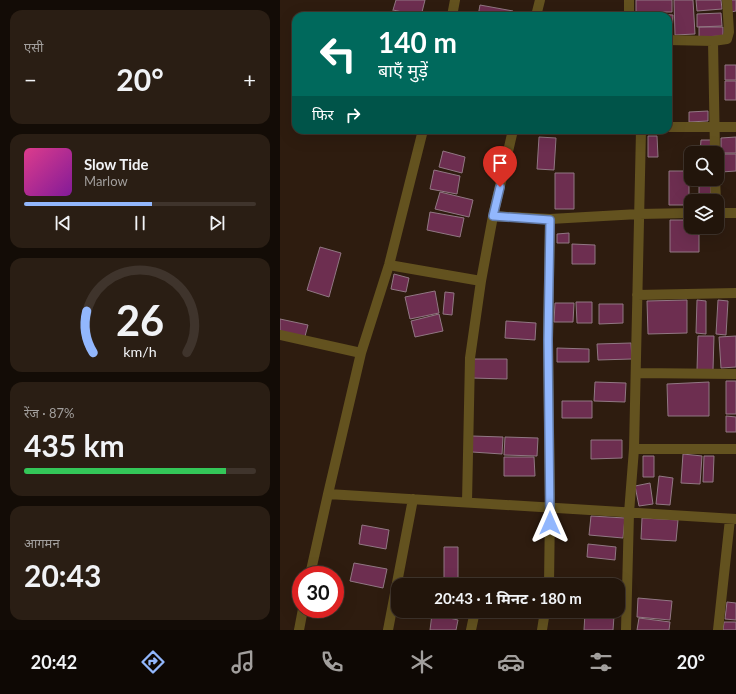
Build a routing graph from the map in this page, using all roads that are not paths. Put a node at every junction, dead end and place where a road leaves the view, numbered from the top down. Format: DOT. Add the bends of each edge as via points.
graph roads {
  1 [pos="456,0"];
  2 [pos="540,0"];
  3 [pos="629,0"];
  4 [pos="727,0"];
  5 [pos="453,12"];
  6 [pos="537,12"];
  7 [pos="629,12"];
  8 [pos="672,40"];
  9 [pos="714,42"];
  10 [pos="736,127"];
  11 [pos="672,128"];
  12 [pos="715,128"];
  13 [pos="422,134"];
  14 [pos="512,134"];
  15 [pos="641,134"];
  16 [pos="715,146"];
  17 [pos="724,213"];
  18 [pos="736,213"];
  19 [pos="639,214"];
  20 [pos="684,214"];
  21 [pos="493,216"];
  22 [pos="550,220"];
  23 [pos="389,265"];
  24 [pos="481,281"];
  25 [pos="736,293"];
  26 [pos="637,295"];
  27 [pos="280,335"];
  28 [pos="361,353"];
  29 [pos="636,373"];
  30 [pos="736,374"];
  31 [pos="634,449"];
  32 [pos="736,449"];
  33 [pos="328,494"];
  34 [pos="413,499"];
  35 [pos="467,502"];
  36 [pos="550,508"];
  37 [pos="629,513"];
  38 [pos="733,519"];
  39 [pos="312,566"];
  40 [pos="398,578"];
  41 [pos="549,578"];
  42 [pos="391,615"];
  43 [pos="301,618"];
  44 [pos="474,618"];
  45 [pos="544,618"];
  46 [pos="299,630"];
  47 [pos="388,630"];
  48 [pos="471,630"];
  49 [pos="542,630"];
  50 [pos="626,630"];
  51 [pos="718,630"];
  1 -- 5 [label="street"];
  2 -- 6 [label="street"];
  3 -- 7 [label="street"];
  4 -- 9 [label="street" via="727,39"];
  8 -- 9 [label="street"];
  9 -- 12 [label="street"];
  10 -- 12 [label="street"];
  11 -- 12 [label="street"];
  12 -- 16 [label="street"];
  13 -- 23 [label="street"];
  14 -- 21 [label="street"];
  15 -- 19 [label="street"];
  17 -- 18 [label="street"];
  19 -- 20 [label="street"];
  19 -- 22 [label="street"];
  19 -- 26 [label="street"];
  21 -- 22 [label="street"];
  21 -- 24 [label="street"];
  22 -- 36 [label="street"];
  23 -- 24 [label="street"];
  23 -- 28 [label="street"];
  24 -- 35 [label="street" via="470,358"];
  25 -- 26 [label="street"];
  26 -- 29 [label="street"];
  27 -- 28 [label="street"];
  28 -- 33 [label="street"];
  29 -- 30 [label="street"];
  29 -- 31 [label="street"];
  31 -- 32 [label="street"];
  31 -- 37 [label="street"];
  33 -- 34 [label="street"];
  33 -- 39 [label="street"];
  34 -- 35 [label="street"];
  34 -- 40 [label="street"];
  35 -- 36 [label="street"];
  36 -- 37 [label="street"];
  36 -- 41 [label="street"];
  37 -- 38 [label="street"];
  37 -- 50 [label="street"];
  38 -- 51 [label="street"];
  42 -- 47 [label="street"];
  43 -- 46 [label="street"];
  44 -- 48 [label="street"];
  45 -- 49 [label="street"];
}
